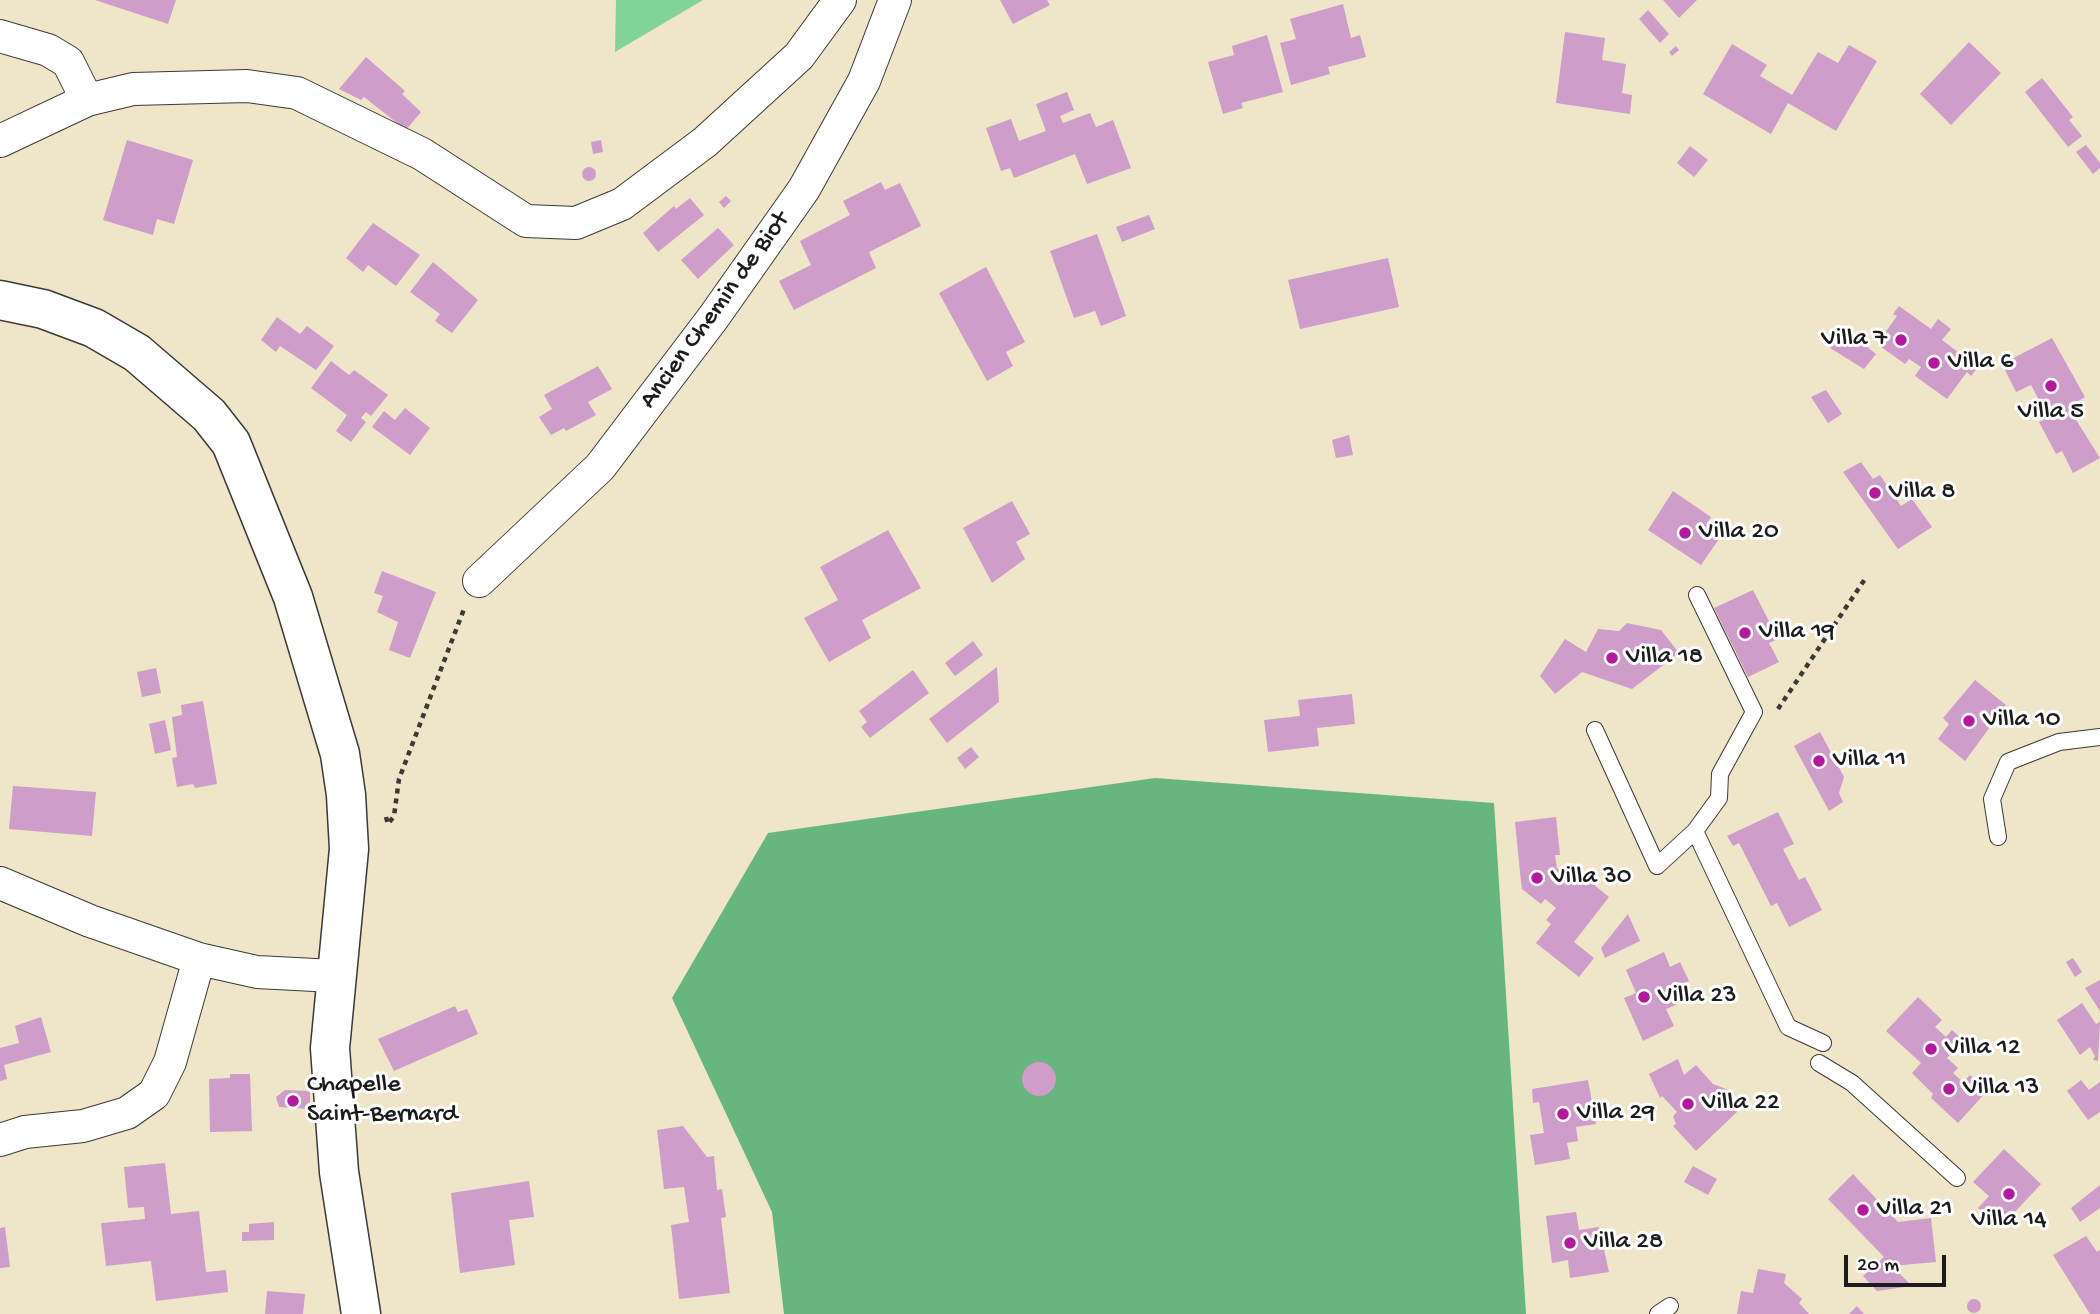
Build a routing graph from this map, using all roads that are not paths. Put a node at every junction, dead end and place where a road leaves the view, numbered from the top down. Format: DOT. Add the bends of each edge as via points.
graph roads {
  1 [pos="840,0"];
  2 [pos="895,0"];
  3 [pos="0,36"];
  4 [pos="87,100"];
  5 [pos="0,141"];
  6 [pos="0,300"];
  7 [pos="479,581"];
  8 [pos="1697,595"];
  9 [pos="1595,730"];
  10 [pos="2100,737"];
  11 [pos="1695,831"];
  12 [pos="1998,837"];
  13 [pos="0,883"];
  14 [pos="199,958"];
  15 [pos="334,976"];
  16 [pos="1823,1043"];
  17 [pos="1819,1063"];
  18 [pos="0,1140"];
  19 [pos="1957,1178"];
  20 [pos="361,1314"];
  1 -- 4 [label="street" via="799,56 705,142 622,204 576,223 526,221 422,154 297,93 247,86 132,89"];
  2 -- 7 [label="street, Ancien Chemin de Biot" via="864,81 804,189 713,318 600,467"];
  3 -- 4 [label="street" via="48,50 68,62"];
  4 -- 5 [label="street"];
  6 -- 15 [label="main road" via="43,309 94,328 137,352 209,415 231,443 293,597 340,754 349,849"];
  8 -- 11 [label="lane" via="1754,712 1720,774 1719,797"];
  9 -- 11 [label="lane" via="1657,866"];
  10 -- 12 [label="lane" via="2059,742 2008,762 1992,799"];
  11 -- 16 [label="lane" via="1788,1027"];
  13 -- 14 [label="street" via="90,921"];
  14 -- 15 [label="street" via="257,972"];
  14 -- 18 [label="street" via="170,1062 154,1094 127,1113 83,1126 25,1132"];
  15 -- 20 [label="main road" via="330,1048 339,1172"];
  17 -- 19 [label="lane" via="1852,1083"];
}
